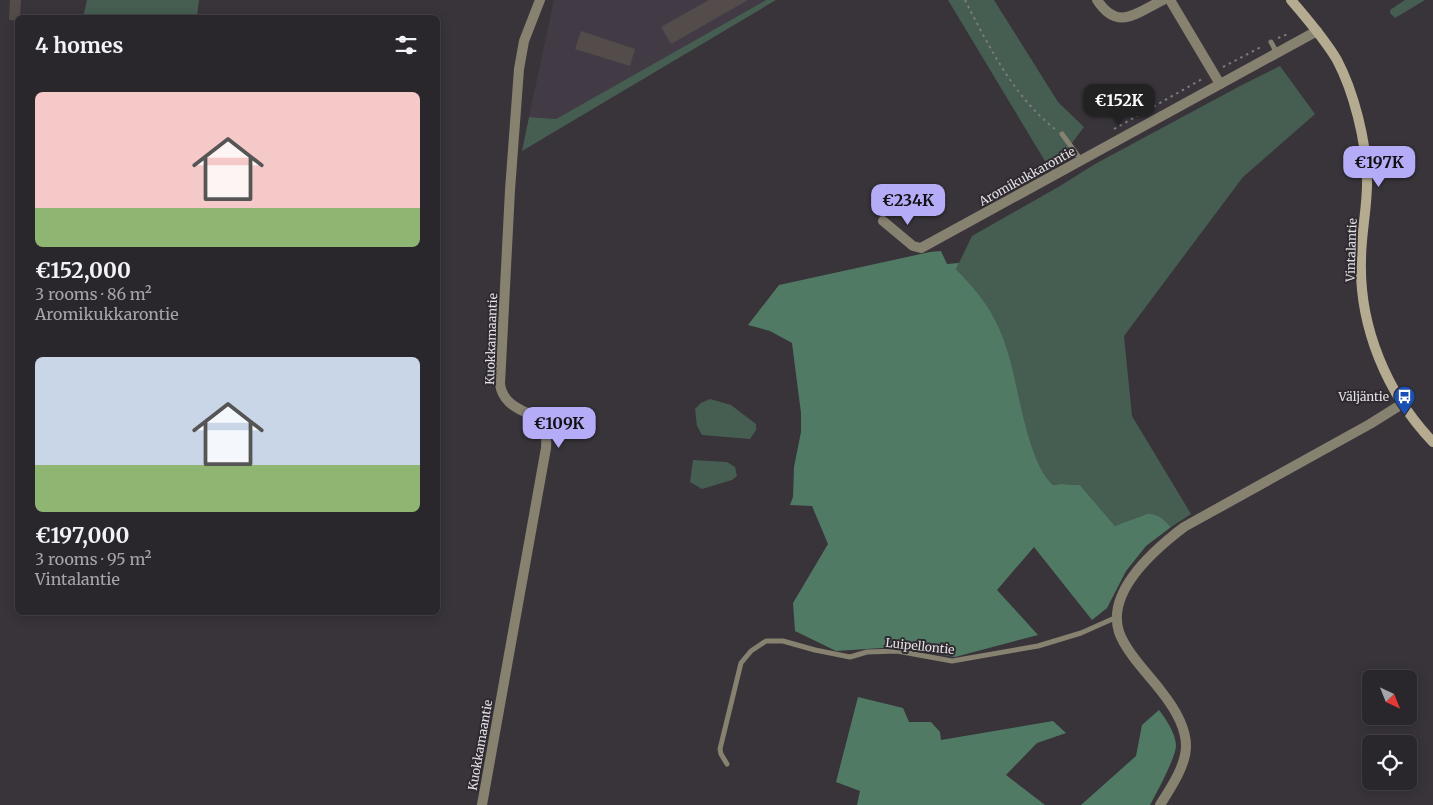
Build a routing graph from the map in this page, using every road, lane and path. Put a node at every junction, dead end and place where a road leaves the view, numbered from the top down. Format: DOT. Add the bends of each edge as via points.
graph roads {
  1 [pos="540,0"];
  2 [pos="965,0"];
  3 [pos="1097,0"];
  4 [pos="1164,0"];
  5 [pos="1170,0"];
  6 [pos="1291,0"];
  7 [pos="1314,27"];
  8 [pos="1271,42"];
  9 [pos="1277,53"];
  10 [pos="1214,72"];
  11 [pos="1220,84"];
  12 [pos="1110,131"];
  13 [pos="1062,134"];
  14 [pos="1082,160"];
  15 [pos="883,221"];
  16 [pos="1402,404"];
  17 [pos="1433,442"];
  18 [pos="1117,617"];
  19 [pos="727,764"];
  20 [pos="482,805"];
  21 [pos="1160,805"];
  1 -- 20 [label="street, Kuokkamaantie" via="524,41 519,70 500,384 507,401 532,414 543,424 547,440"];
  2 -- 13 [label="path" via="1016,88 1045,121"];
  3 -- 4 [label="street" via="1107,14 1124,19"];
  5 -- 10 [label="street"];
  6 -- 7 [label="street, Vintalantie"];
  7 -- 8 [label="path"];
  7 -- 9 [label="street, Aromikukkarontie"];
  7 -- 16 [label="street, Vintalantie" via="1337,62 1358,121 1367,178 1361,258 1363,301 1381,362"];
  8 -- 9 [label="lane"];
  8 -- 10 [label="path"];
  9 -- 11 [label="street, Aromikukkarontie"];
  10 -- 11 [label="street"];
  10 -- 12 [label="path"];
  11 -- 14 [label="street, Aromikukkarontie"];
  13 -- 14 [label="lane"];
  14 -- 15 [label="street, Aromikukkarontie" via="921,248 913,246"];
  16 -- 17 [label="street, Vintalantie"];
  16 -- 18 [label="street" via="1169,538 1133,576 1122,593"];
  18 -- 19 [label="lane, Luipellontie" via="1081,633 1038,646 952,661 897,651 867,652 850,657 783,641 766,641 741,663 720,748"];
  18 -- 21 [label="street" via="1119,632 1131,653 1172,706 1184,734 1186,747 1177,777"];
}
